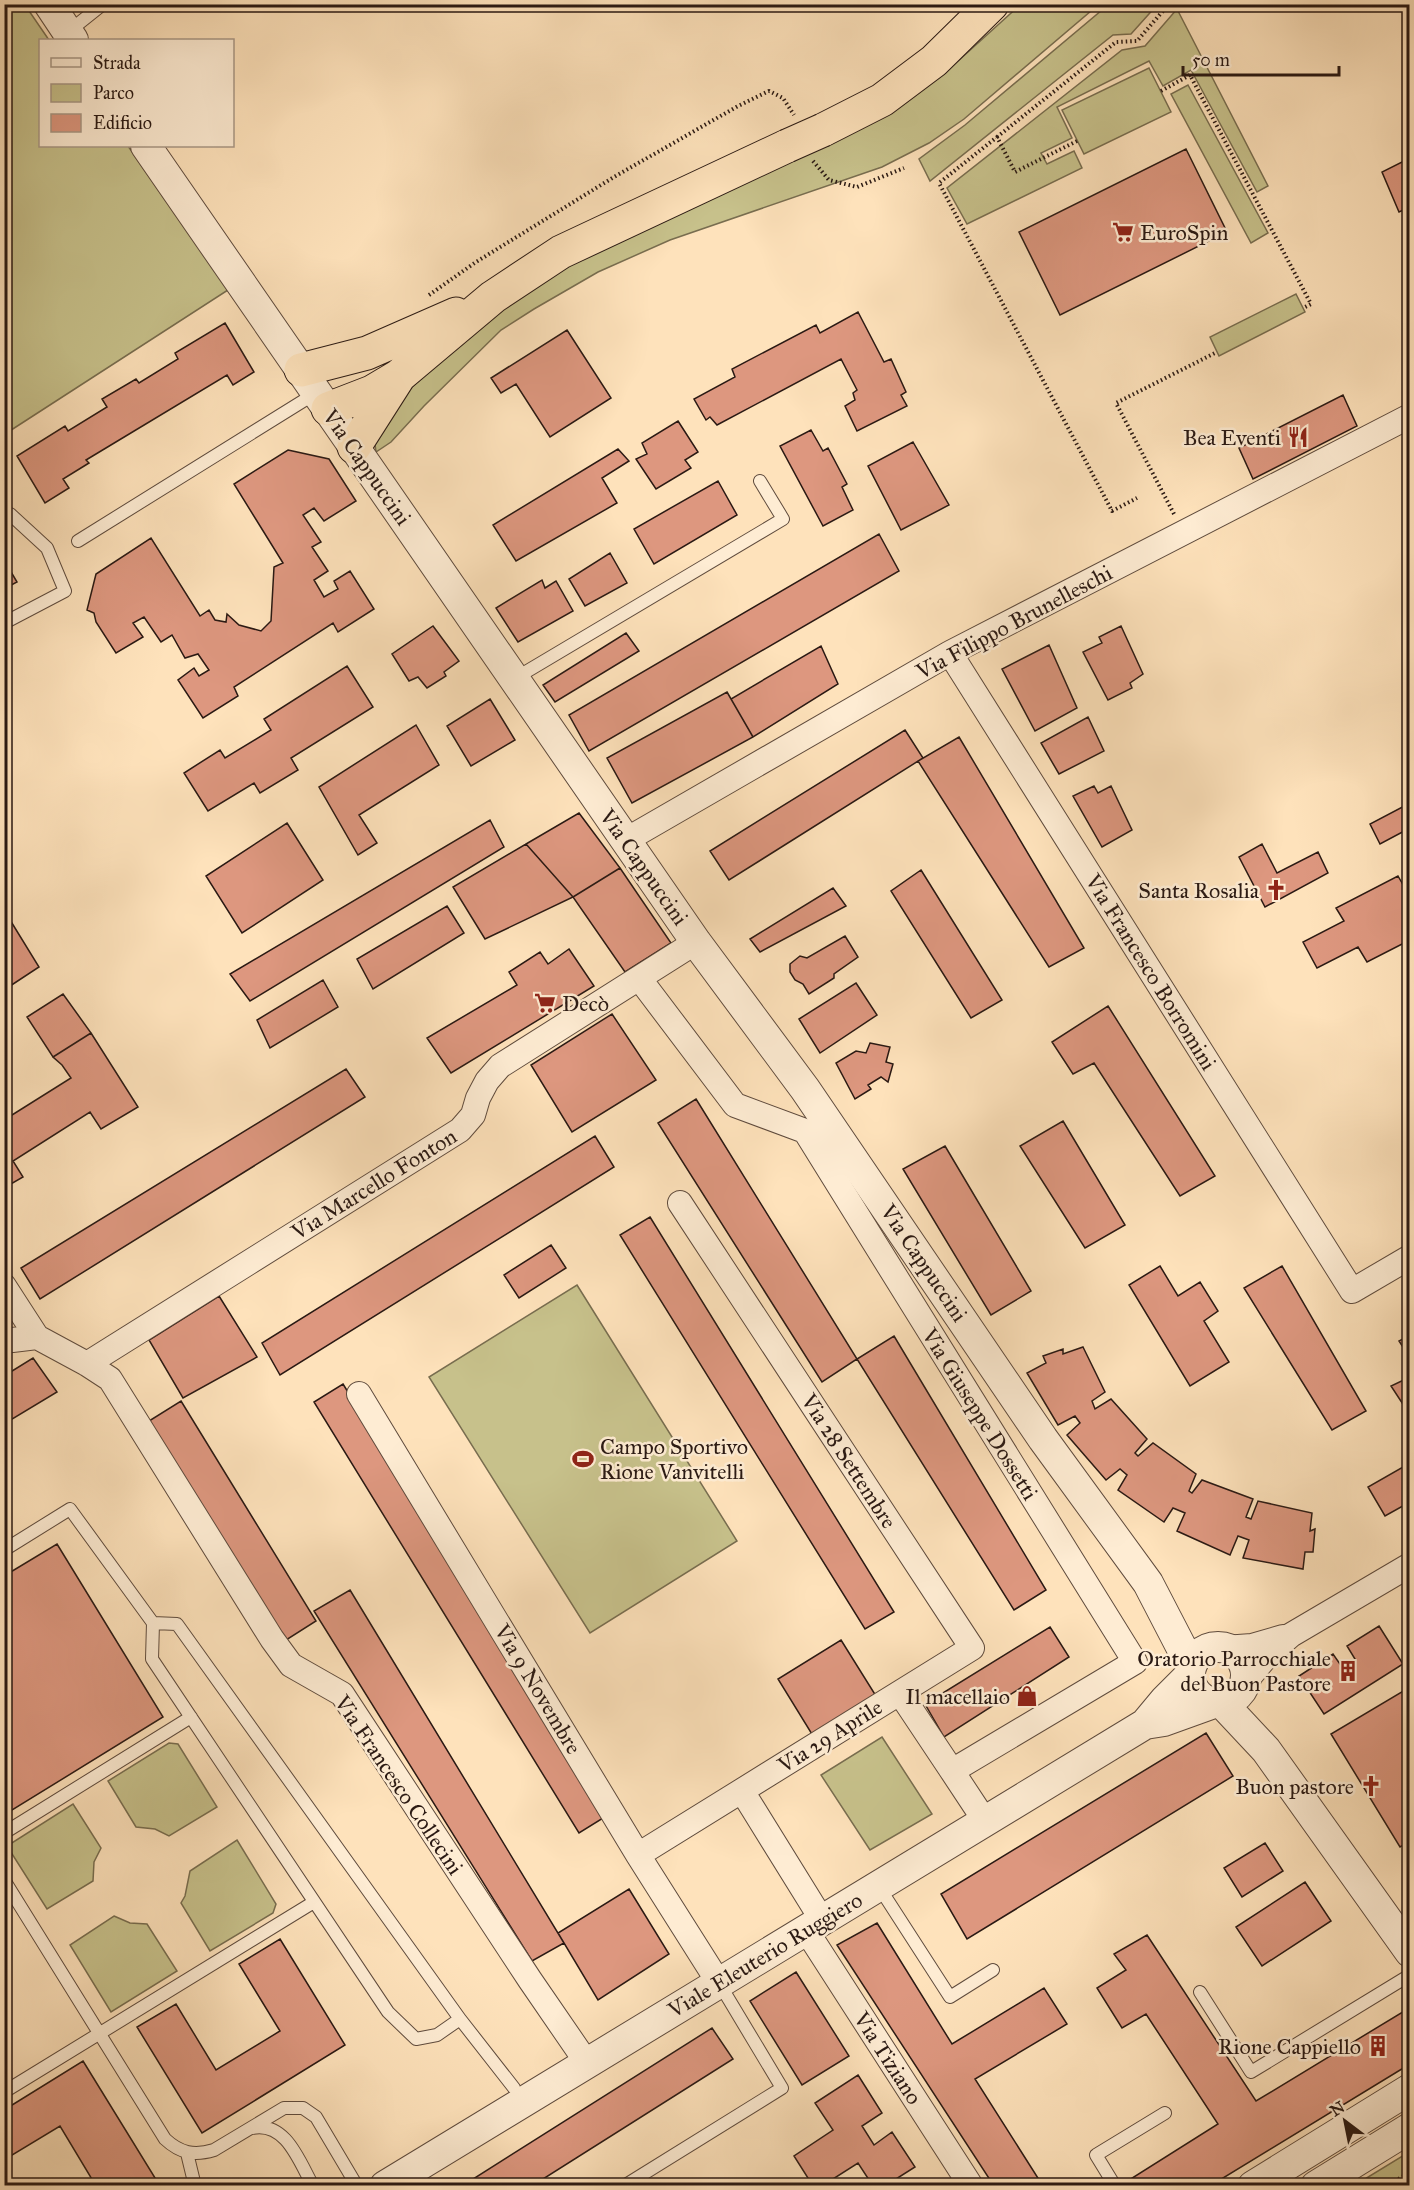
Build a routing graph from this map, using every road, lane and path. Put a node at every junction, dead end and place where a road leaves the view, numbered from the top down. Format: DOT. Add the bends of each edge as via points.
graph roads {
  1 [pos="48,4"];
  2 [pos="103,4"];
  3 [pos="992,4"];
  4 [pos="1169,4"];
  5 [pos="973,18"];
  6 [pos="70,36"];
  7 [pos="1161,91"];
  8 [pos="997,137"];
  9 [pos="804,139"];
  10 [pos="1077,141"];
  11 [pos="147,147"];
  12 [pos="904,168"];
  13 [pos="427,296"];
  14 [pos="493,297"];
  15 [pos="1303,308"];
  16 [pos="1217,352"];
  17 [pos="399,376"];
  18 [pos="315,390"];
  19 [pos="1410,416"];
  20 [pos="354,447"];
  21 [pos="760,482"];
  22 [pos="1137,498"];
  23 [pos="4,517"];
  24 [pos="1184,533"];
  25 [pos="78,541"];
  26 [pos="4,624"];
  27 [pos="951,653"];
  28 [pos="514,679"];
  29 [pos="626,840"];
  30 [pos="696,942"];
  31 [pos="639,978"];
  32 [pos="680,1203"];
  33 [pos="1410,1257"];
  34 [pos="4,1286"];
  35 [pos="37,1337"];
  36 [pos="4,1341"];
  37 [pos="87,1364"];
  38 [pos="359,1394"];
  39 [pos="4,1550"];
  40 [pos="1410,1565"];
  41 [pos="153,1623"];
  42 [pos="1291,1635"];
  43 [pos="1204,1659"];
  44 [pos="900,1693"];
  45 [pos="1231,1694"];
  46 [pos="191,1717"];
  47 [pos="1145,1724"];
  48 [pos="952,1771"];
  49 [pos="742,1791"];
  50 [pos="985,1821"];
  51 [pos="4,1833"];
  52 [pos="638,1855"];
  53 [pos="4,1880"];
  54 [pos="878,1886"];
  55 [pos="1368,1895"];
  56 [pos="315,1902"];
  57 [pos="814,1925"];
  58 [pos="1410,1932"];
  59 [pos="1410,1952"];
  60 [pos="993,1970"];
  61 [pos="1410,1975"];
  62 [pos="719,1983"];
  63 [pos="1200,1992"];
  64 [pos="460,2019"];
  65 [pos="99,2034"];
  66 [pos="587,2063"];
  67 [pos="514,2088"];
  68 [pos="1410,2089"];
  69 [pos="4,2092"];
  70 [pos="1165,2113"];
  71 [pos="1410,2128"];
  72 [pos="243,2132"];
  73 [pos="187,2153"];
  74 [pos="1410,2172"];
  75 [pos="403,2181"];
  76 [pos="195,2186"];
  77 [pos="314,2186"];
  78 [pos="357,2186"];
  79 [pos="624,2186"];
  80 [pos="971,2186"];
  81 [pos="1115,2186"];
  82 [pos="1253,2186"];
  83 [pos="1316,2186"];
  84 [pos="1387,2186"];
  1 -- 6 [label="street"];
  2 -- 6 [label="lane"];
  3 -- 5 [label="highway"];
  4 -- 8 [label="path" via="1137,41 1116,42"];
  5 -- 9 [label="highway" via="934,61 882,100"];
  7 -- 15 [label="path" via="1190,75 1311,304"];
  8 -- 10 [label="path" via="1015,172"];
  8 -- 22 [label="path" via="939,183 1112,511"];
  9 -- 12 [label="path" via="829,180 857,187"];
  9 -- 13 [label="path" via="783,98 769,91 614,177"];
  9 -- 14 [label="highway" via="561,252"];
  11 -- 18 [label="street, Via Cappuccini"];
  14 -- 17 [label="highway"];
  14 -- 18 [label="highway" via="368,353"];
  16 -- 24 [label="path" via="1116,403"];
  17 -- 18 [label="highway" via="372,392"];
  17 -- 20 [label="highway"];
  18 -- 20 [label="street, Via Cappuccini"];
  18 -- 25 [label="lane"];
  19 -- 24 [label="street, Via Filippo Brunelleschi"];
  20 -- 28 [label="street, Via Cappuccini"];
  21 -- 28 [label="lane" via="783,519"];
  23 -- 26 [label="lane" via="10,514 46,548 65,591"];
  24 -- 27 [label="street, Via Filippo Brunelleschi"];
  27 -- 29 [label="street, Via Filippo Brunelleschi"];
  27 -- 33 [label="street, Via Francesco Borromini" via="1352,1291"];
  28 -- 29 [label="street, Via Cappuccini"];
  29 -- 30 [label="street, Via Cappuccini"];
  30 -- 31 [label="street, Via Marcello Fonton"];
  30 -- 43 [label="street, Via Cappuccini" via="805,1089 1043,1438"];
  31 -- 37 [label="street, Via Marcello Fonton" via="500,1066 487,1081 473,1115 460,1130"];
  31 -- 48 [label="street, Via Giuseppe Dossetti" via="735,1105 805,1131 1135,1662"];
  32 -- 44 [label="street, Via 28 Settembre" via="972,1648"];
  34 -- 35 [label="street"];
  35 -- 36 [label="street"];
  35 -- 37 [label="street, Via Francesco Collecini"];
  37 -- 66 [label="street, Via Francesco Collecini" via="110,1379 291,1665 342,1694"];
  38 -- 52 [label="street, Via 9 Novembre"];
  39 -- 41 [label="lane" via="70,1509"];
  40 -- 42 [label="street"];
  41 -- 46 [label="lane" via="152,1659"];
  41 -- 64 [label="lane" via="177,1624"];
  42 -- 43 [label="street"];
  42 -- 45 [label="street"];
  43 -- 45 [label="street" via="1194,1691 1206,1701"];
  43 -- 45 [label="street" via="1239,1656 1246,1672"];
  43 -- 47 [label="street, Viale Eleuterio Ruggiero"];
  44 -- 48 [label="street, Via 29 Aprile"];
  44 -- 49 [label="street, Via 29 Aprile"];
  45 -- 47 [label="street, Viale Eleuterio Ruggiero" via="1164,1721"];
  45 -- 55 [label="street"];
  46 -- 51 [label="lane"];
  46 -- 56 [label="lane"];
  47 -- 50 [label="street, Viale Eleuterio Ruggiero"];
  48 -- 50 [label="street"];
  49 -- 52 [label="street, Via 29 Aprile"];
  49 -- 57 [label="street"];
  50 -- 54 [label="street, Viale Eleuterio Ruggiero"];
  52 -- 62 [label="street, Via 9 Novembre"];
  53 -- 65 [label="lane"];
  54 -- 57 [label="street, Viale Eleuterio Ruggiero"];
  54 -- 60 [label="lane" via="950,1997"];
  55 -- 58 [label="street"];
  55 -- 59 [label="street"];
  56 -- 64 [label="lane" via="388,2012 416,2039 437,2035"];
  56 -- 65 [label="lane"];
  57 -- 62 [label="street, Viale Eleuterio Ruggiero"];
  57 -- 80 [label="street, Via Tiziano"];
  61 -- 63 [label="lane" via="1251,2072"];
  62 -- 66 [label="street, Viale Eleuterio Ruggiero"];
  62 -- 79 [label="lane" via="783,2088"];
  64 -- 67 [label="lane"];
  65 -- 69 [label="lane"];
  65 -- 73 [label="lane" via="165,2139"];
  66 -- 75 [label="street, Viale Eleuterio Ruggiero"];
  68 -- 82 [label="street"];
  70 -- 81 [label="lane" via="1096,2155"];
  71 -- 83 [label="street"];
  72 -- 73 [label="lane" via="214,2150"];
  72 -- 77 [label="lane" via="260,2126 278,2132"];
  72 -- 78 [label="lane" via="284,2108 303,2108 316,2117"];
  73 -- 76 [label="lane"];
  74 -- 84 [label="path"];
}
